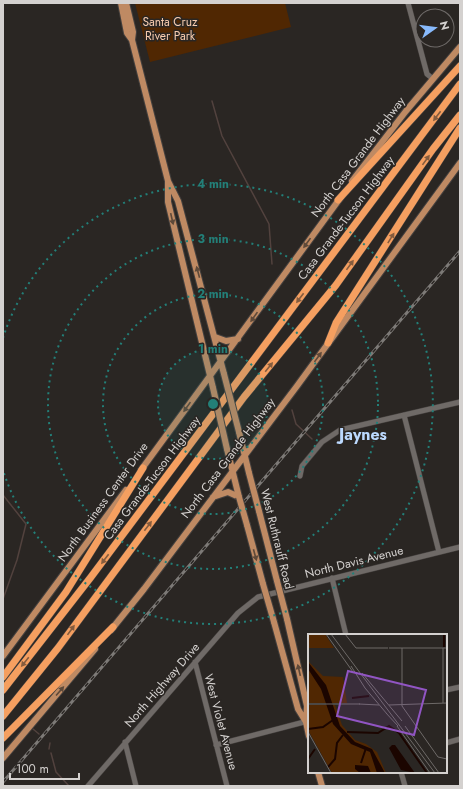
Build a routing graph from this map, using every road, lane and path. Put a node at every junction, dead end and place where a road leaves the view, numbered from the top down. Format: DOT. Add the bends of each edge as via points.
graph roads {
  1 [pos="121,3"];
  2 [pos="126,3"];
  3 [pos="408,3"];
  4 [pos="132,40"];
  5 [pos="460,47"];
  6 [pos="460,66"];
  7 [pos="433,79"];
  8 [pos="460,84"];
  9 [pos="460,115"];
  10 [pos="460,128"];
  11 [pos="460,163"];
  12 [pos="168,181"];
  13 [pos="338,200"];
  14 [pos="215,337"];
  15 [pos="239,339"];
  16 [pos="328,343"];
  17 [pos="222,362"];
  18 [pos="210,375"];
  19 [pos="460,402"];
  20 [pos="404,415"];
  21 [pos="245,455"];
  22 [pos="143,468"];
  23 [pos="232,471"];
  24 [pos="300,476"];
  25 [pos="237,495"];
  26 [pos="213,497"];
  27 [pos="460,547"];
  28 [pos="439,552"];
  29 [pos="332,578"];
  30 [pos="253,600"];
  31 [pos="113,627"];
  32 [pos="346,634"];
  33 [pos="3,656"];
  34 [pos="195,662"];
  35 [pos="3,678"];
  36 [pos="460,687"];
  37 [pos="3,690"];
  38 [pos="447,690"];
  39 [pos="3,716"];
  40 [pos="308,722"];
  41 [pos="3,738"];
  42 [pos="460,740"];
  43 [pos="125,742"];
  44 [pos="447,743"];
  45 [pos="216,745"];
  46 [pos="3,758"];
  47 [pos="318,773"];
  48 [pos="401,773"];
  49 [pos="88,786"];
  50 [pos="136,786"];
  51 [pos="227,786"];
  52 [pos="322,786"];
  53 [pos="404,786"];
  1 -- 4 [label="main road" via="127,33"];
  2 -- 4 [label="main road" via="133,32"];
  3 -- 7 [label="street" via="427,74"];
  4 -- 12 [label="main road"];
  5 -- 7 [label="main road, North Casa Grande Highway"];
  6 -- 13 [label="highway"];
  7 -- 13 [label="main road, North Casa Grande Highway"];
  8 -- 37 [label="highway, Casa Grande-Tucson Highway, one-way"];
  39 -- 9 [label="highway, one-way" via="58,648 244,398 336,285"];
  16 -- 10 [label="highway, one-way" via="336,323"];
  11 -- 16 [label="main road, North Casa Grande Highway"];
  14 -- 12 [label="main road, West Ruthrauff Road, one-way" via="178,201"];
  12 -- 18 [label="main road, West Ruthrauff Road, one-way" via="168,202"];
  13 -- 15 [label="main road, North Casa Grande Highway, one-way"];
  14 -- 15 [label="main road" via="226,341"];
  14 -- 17 [label="main road, West Ruthrauff Road"];
  15 -- 17 [label="main road, North Casa Grande Highway"];
  21 -- 16 [label="main road, North Casa Grande Highway, one-way"];
  17 -- 18 [label="main road, North Business Center Drive"];
  17 -- 21 [label="main road, West Ruthrauff Road, bridge"];
  18 -- 22 [label="main road, North Business Center Drive, one-way"];
  18 -- 23 [label="main road, West Ruthrauff Road, bridge"];
  19 -- 20 [label="street"];
  20 -- 24 [label="street" via="340,430 330,435 302,466"];
  20 -- 28 [label="street"];
  21 -- 23 [label="main road, North Casa Grande Highway"];
  40 -- 21 [label="main road, West Ruthrauff Road, one-way, bridge" via="307,706 287,619"];
  22 -- 33 [label="main road, North Business Center Drive"];
  22 -- 35 [label="highway" via="66,592"];
  23 -- 25 [label="main road, West Ruthrauff Road"];
  23 -- 26 [label="main road, North Casa Grande Highway"];
  25 -- 26 [label="main road" via="228,492"];
  25 -- 40 [label="main road, West Ruthrauff Road, one-way, bridge" via="298,709"];
  26 -- 31 [label="main road, North Casa Grande Highway"];
  27 -- 28 [label="street, North Davis Avenue"];
  28 -- 29 [label="street, North Davis Avenue"];
  29 -- 30 [label="street, North Davis Avenue"];
  29 -- 32 [label="street"];
  30 -- 34 [label="street, North Highway Drive" via="238,613"];
  31 -- 41 [label="highway"];
  46 -- 31 [label="main road, North Casa Grande Highway, one-way"];
  34 -- 43 [label="street, North Highway Drive"];
  34 -- 45 [label="street, West Violet Avenue"];
  36 -- 38 [label="street"];
  40 -- 45 [label="street"];
  42 -- 44 [label="street"];
  43 -- 49 [label="street, North Highway Drive"];
  43 -- 50 [label="street"];
  45 -- 51 [label="street, West Violet Avenue"];
  47 -- 52 [label="main road"];
  48 -- 53 [label="street"];
}
